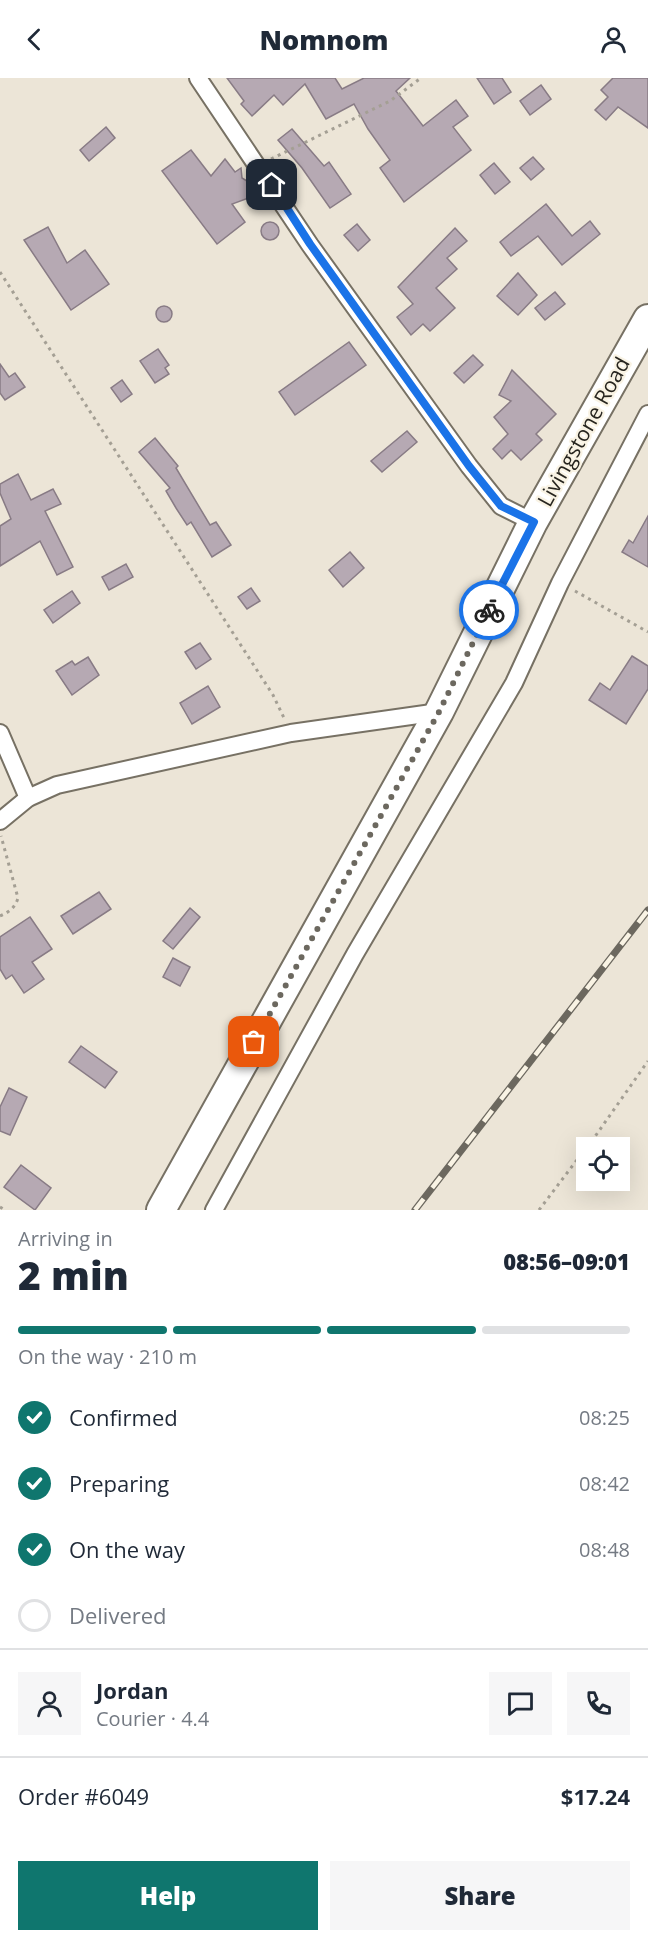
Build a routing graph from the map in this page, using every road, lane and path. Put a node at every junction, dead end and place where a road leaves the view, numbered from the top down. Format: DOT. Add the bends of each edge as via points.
graph roads {
  1 [pos="198,78"];
  2 [pos="421,78"];
  3 [pos="259,166"];
  4 [pos="0,272"];
  5 [pos="648,319"];
  6 [pos="648,414"];
  7 [pos="534,522"];
  8 [pos="560,583"];
  9 [pos="648,632"];
  10 [pos="439,712"];
  11 [pos="0,732"];
  12 [pos="291,733"];
  13 [pos="28,798"];
  14 [pos="0,821"];
  15 [pos="0,833"];
  16 [pos="0,916"];
  17 [pos="648,1061"];
  18 [pos="595,1137"];
  19 [pos="576,1162"];
  20 [pos="0,1207"];
  21 [pos="5,1210"];
  22 [pos="160,1210"];
  23 [pos="214,1210"];
  24 [pos="539,1210"];
  1 -- 3 [label="street"];
  2 -- 3 [label="path" via="390,101"];
  3 -- 7 [label="street" via="469,466 501,506"];
  4 -- 12 [label="path" via="273,695"];
  5 -- 7 [label="highway, Livingstone Road"];
  6 -- 8 [label="street"];
  7 -- 10 [label="highway, Livingstone Road"];
  8 -- 9 [label="path"];
  8 -- 23 [label="street" via="514,683 355,954"];
  10 -- 12 [label="street"];
  10 -- 22 [label="highway, Livingstone Road"];
  11 -- 13 [label="street"];
  12 -- 13 [label="street" via="57,785"];
  13 -- 14 [label="street"];
  15 -- 16 [label="path" via="18,898 9,912"];
  17 -- 18 [label="path"];
  19 -- 24 [label="path"];
  20 -- 21 [label="path"];
}
